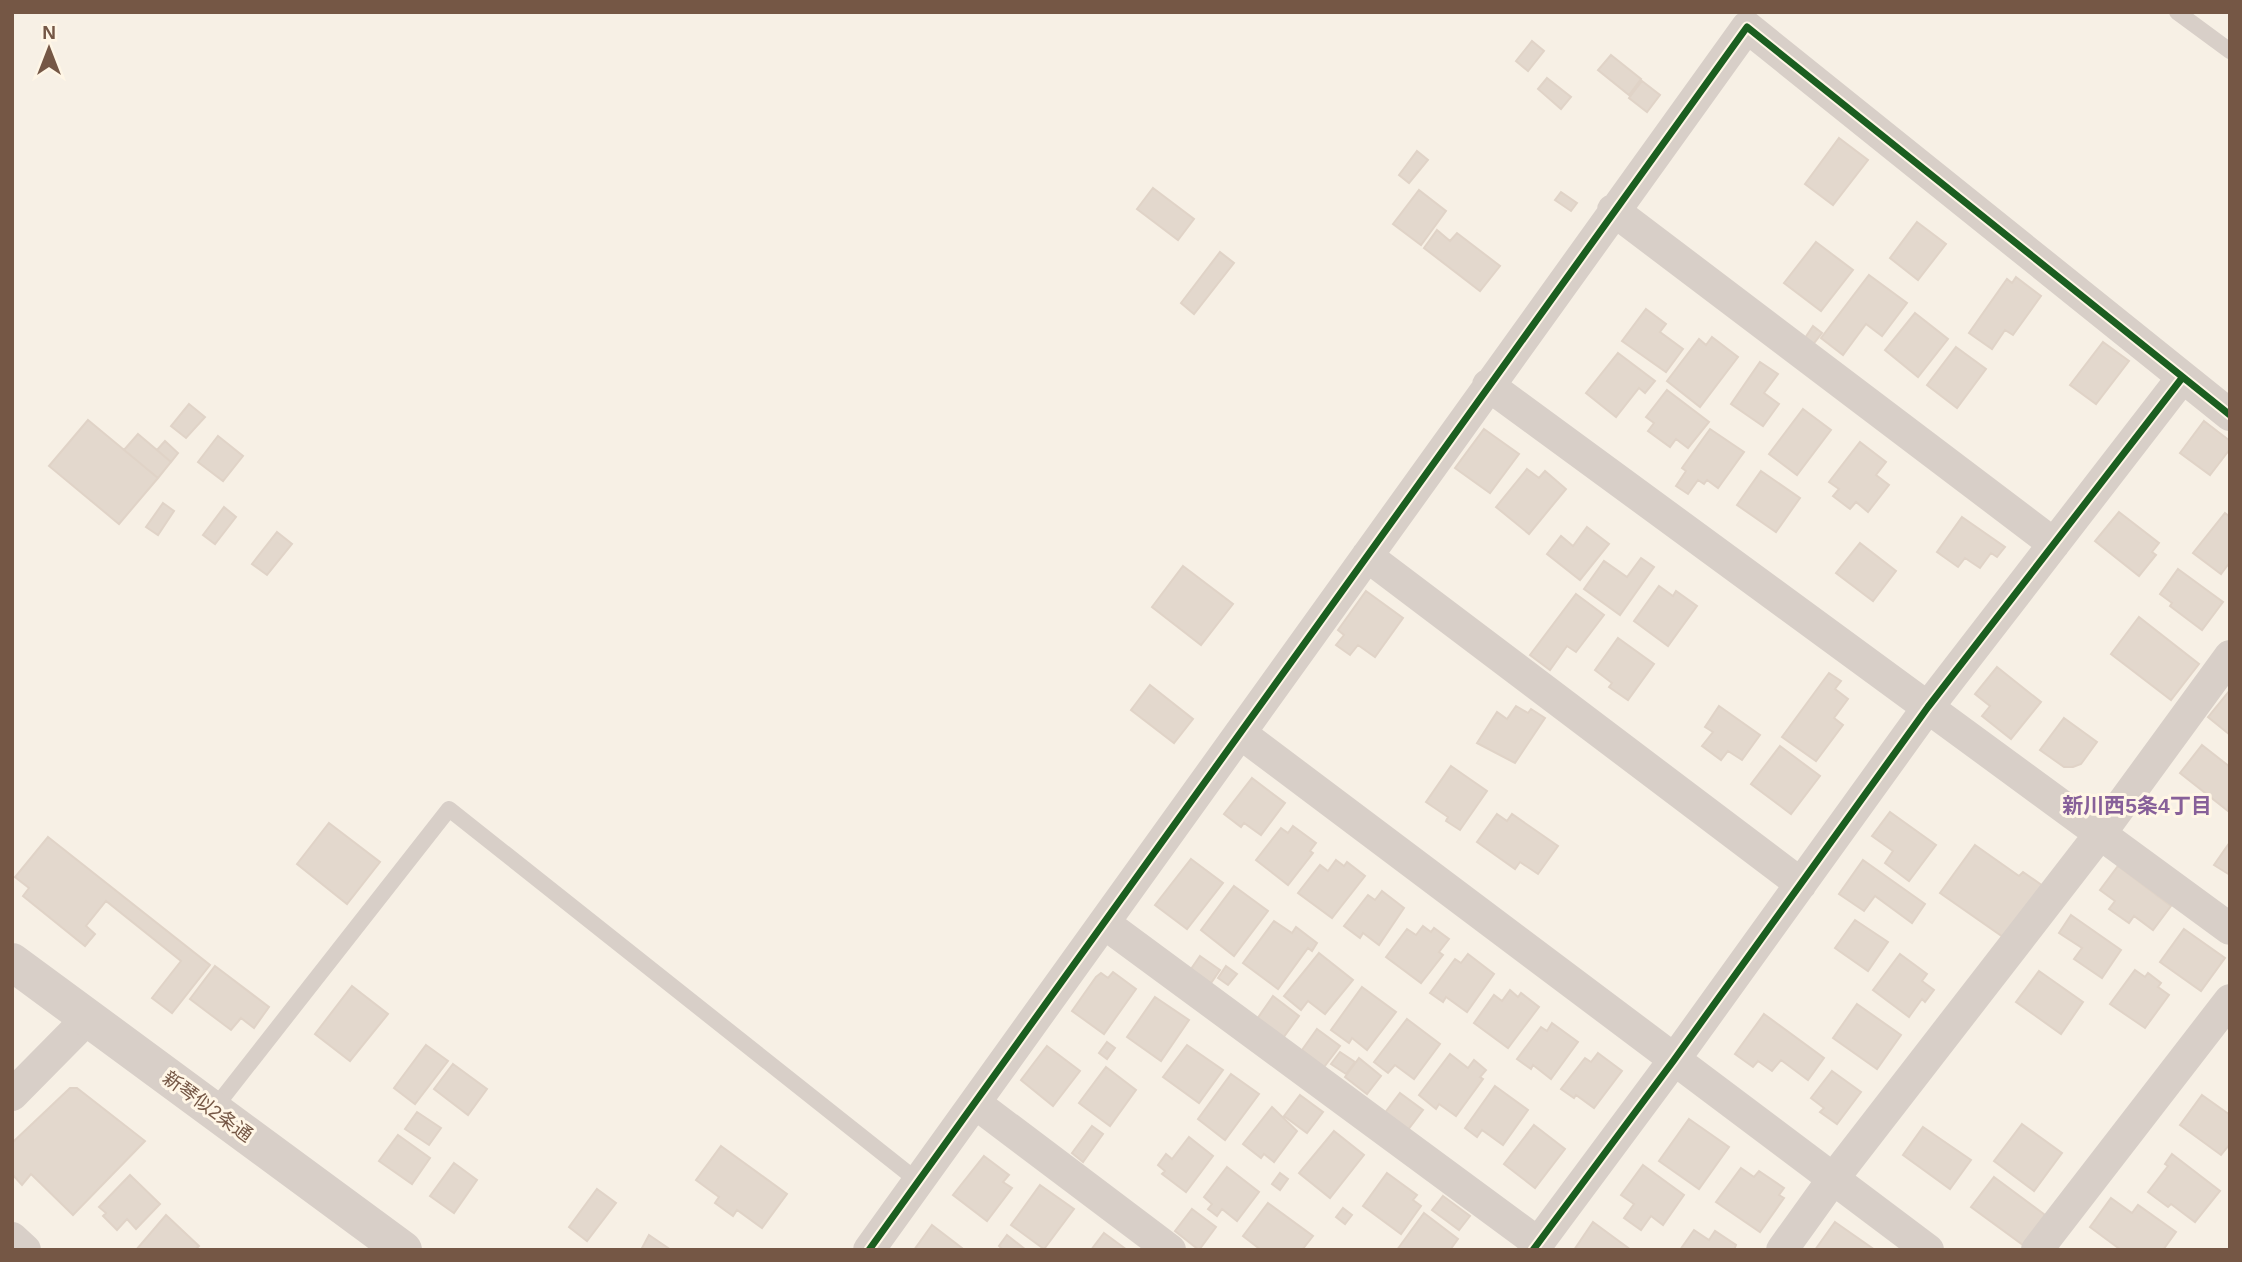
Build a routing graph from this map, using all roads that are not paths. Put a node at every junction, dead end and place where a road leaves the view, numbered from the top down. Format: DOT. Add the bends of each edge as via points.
graph roads {
  1 [pos="2177,12"];
  2 [pos="2230,51"];
  3 [pos="1613,211"];
  4 [pos="2182,378"];
  5 [pos="1488,385"];
  6 [pos="2230,415"];
  7 [pos="2054,544"];
  8 [pos="1367,556"];
  9 [pos="2230,656"];
  10 [pos="1928,708"];
  11 [pos="1240,733"];
  12 [pos="2100,834"];
  13 [pos="1801,884"];
  14 [pos="1104,923"];
  15 [pos="2230,929"];
  16 [pos="12,962"];
  17 [pos="2230,1000"];
  18 [pos="88,1018"];
  19 [pos="1674,1060"];
  20 [pos="12,1095"];
  21 [pos="975,1103"];
  22 [pos="213,1110"];
  23 [pos="1833,1179"];
  24 [pos="919,1182"];
  25 [pos="12,1238"];
  26 [pos="382,1244"];
  27 [pos="1535,1246"];
  28 [pos="25,1250"];
  29 [pos="869,1250"];
  30 [pos="1170,1250"];
  31 [pos="1782,1250"];
  32 [pos="1928,1250"];
  33 [pos="2037,1250"];
  1 -- 2 [label="lane"];
  3 -- 4 [label="street" via="1747,27"];
  3 -- 5 [label="street"];
  3 -- 7 [label="street"];
  4 -- 6 [label="street"];
  4 -- 7 [label="street"];
  5 -- 8 [label="street"];
  5 -- 10 [label="street"];
  7 -- 10 [label="street"];
  8 -- 11 [label="street"];
  8 -- 13 [label="street"];
  9 -- 12 [label="street"];
  10 -- 12 [label="street"];
  10 -- 13 [label="street"];
  11 -- 14 [label="street"];
  11 -- 19 [label="street"];
  12 -- 15 [label="street"];
  12 -- 23 [label="street"];
  13 -- 19 [label="street"];
  14 -- 21 [label="street"];
  14 -- 27 [label="street"];
  16 -- 18 [label="street, 新琴似2条通"];
  17 -- 33 [label="street"];
  18 -- 20 [label="street"];
  18 -- 22 [label="street, 新琴似2条通"];
  19 -- 23 [label="street"];
  19 -- 27 [label="street"];
  21 -- 24 [label="street"];
  21 -- 30 [label="street"];
  22 -- 24 [label="lane" via="449,809"];
  22 -- 26 [label="street, 新琴似2条通"];
  23 -- 31 [label="street"];
  23 -- 32 [label="street"];
  24 -- 29 [label="street"];
  25 -- 28 [label="street"];
}
